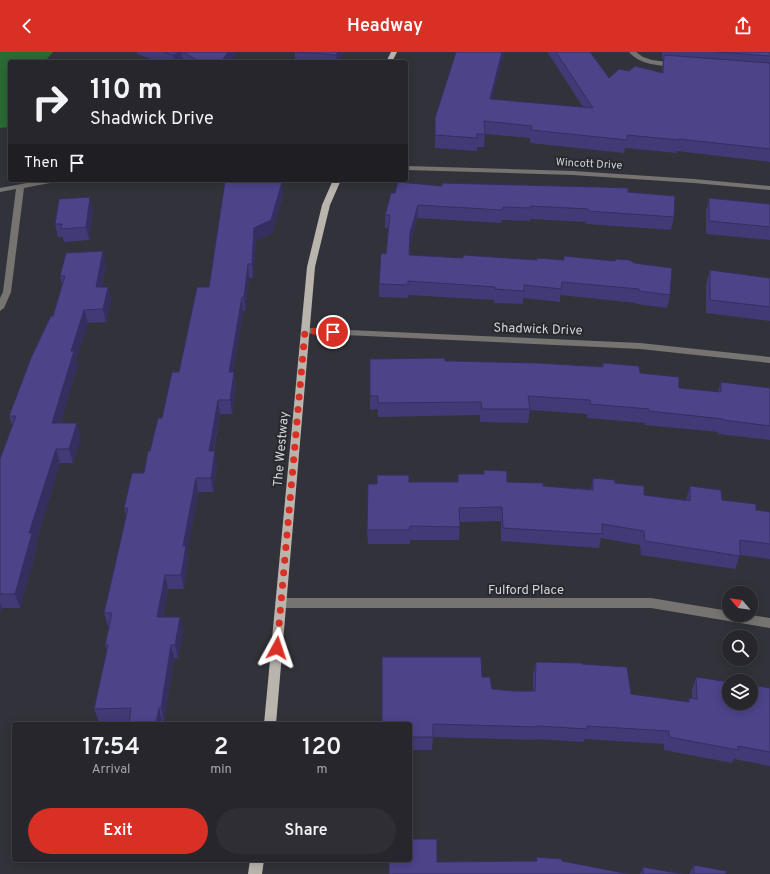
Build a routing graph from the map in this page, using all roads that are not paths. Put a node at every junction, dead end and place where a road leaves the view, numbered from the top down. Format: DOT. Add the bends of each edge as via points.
graph roads {
  1 [pos="632,52"];
  2 [pos="684,66"];
  3 [pos="408,168"];
  4 [pos="45,182"];
  5 [pos="336,182"];
  6 [pos="20,187"];
  7 [pos="770,188"];
  8 [pos="0,190"];
  9 [pos="0,308"];
  10 [pos="305,331"];
  11 [pos="770,360"];
  12 [pos="281,603"];
  13 [pos="770,623"];
  14 [pos="270,722"];
  15 [pos="257,862"];
  16 [pos="255,874"];
  1 -- 2 [label="street" via="635,56 651,62"];
  3 -- 7 [label="street, Wincott Drive" via="572,172"];
  4 -- 6 [label="street"];
  5 -- 10 [label="main road, The Westway" via="326,205 311,267"];
  6 -- 8 [label="street"];
  6 -- 9 [label="street" via="7,292"];
  10 -- 11 [label="street, Shadwick Drive" via="640,346"];
  10 -- 12 [label="main road, The Westway"];
  12 -- 13 [label="street, Fulford Place" via="651,603"];
  12 -- 14 [label="main road, The Westway"];
  15 -- 16 [label="main road"];
}
